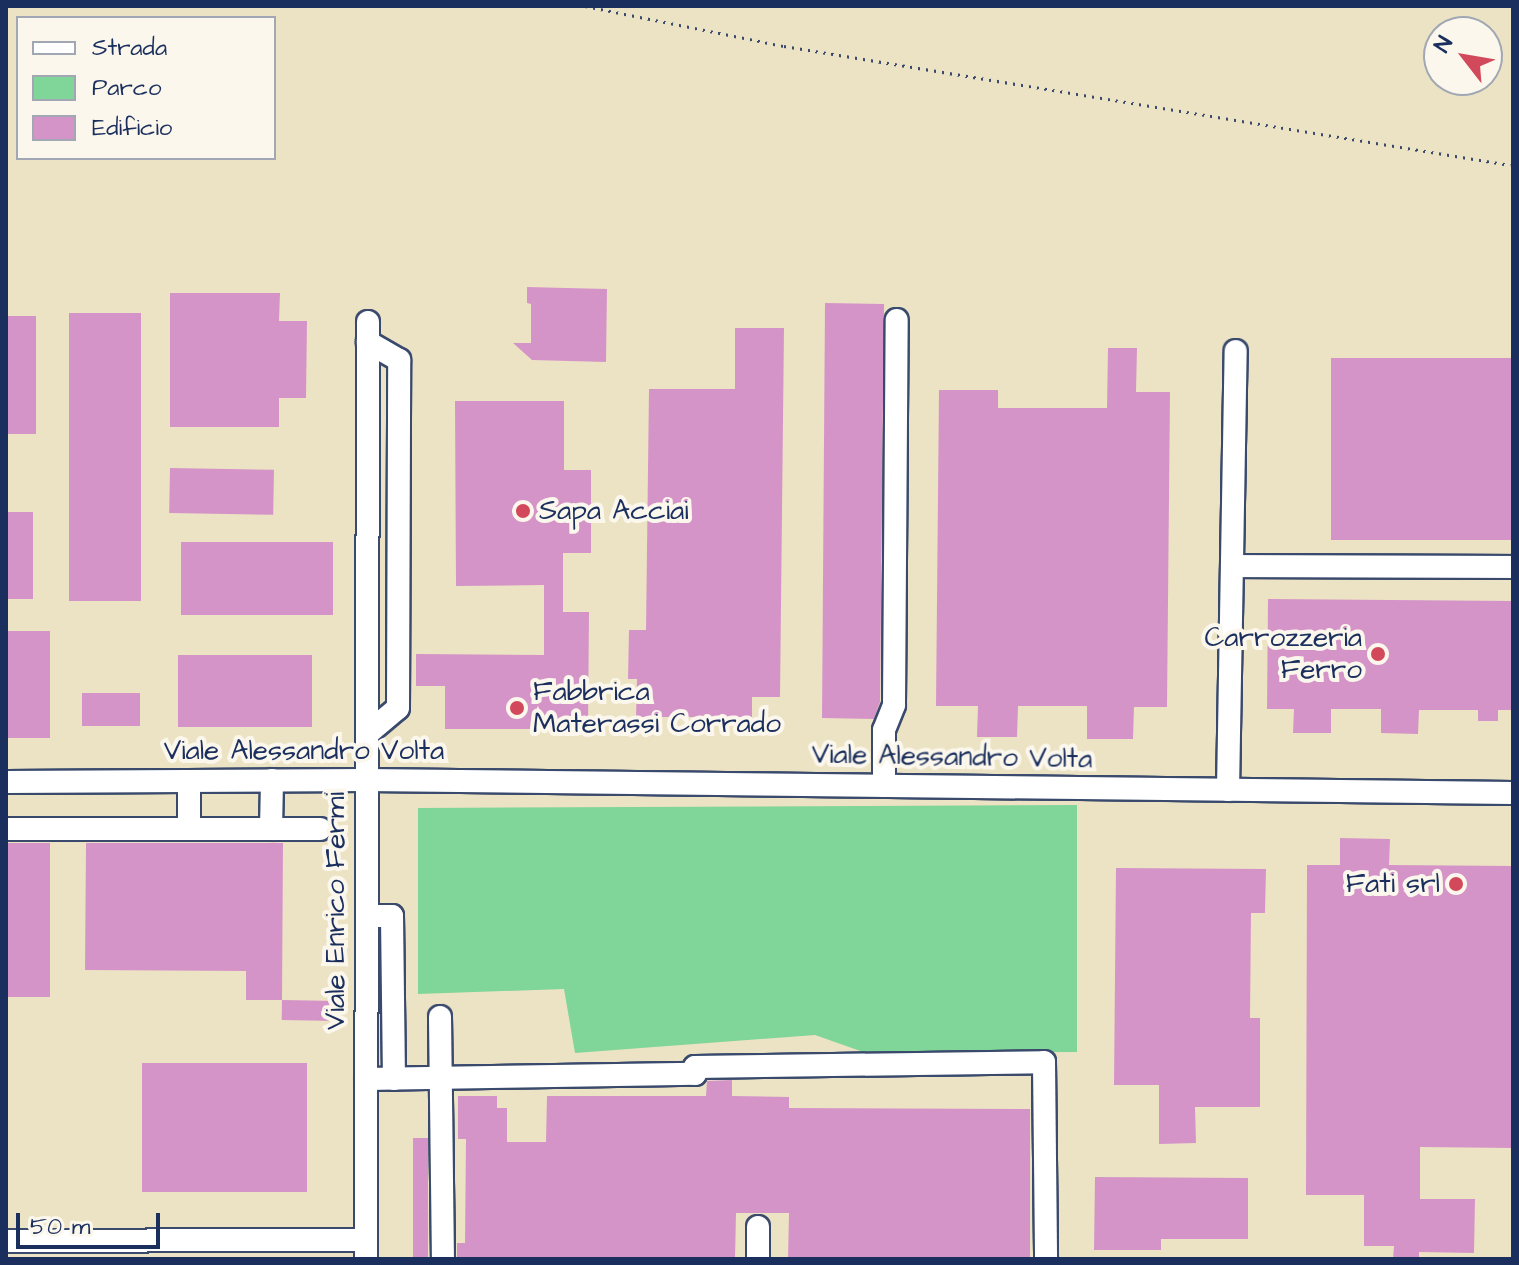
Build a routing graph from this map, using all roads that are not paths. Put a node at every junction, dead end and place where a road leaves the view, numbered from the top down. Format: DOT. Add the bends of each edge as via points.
graph roads {
  1 [pos="897,320"];
  2 [pos="1236,351"];
  3 [pos="1232,566"];
  4 [pos="1513,567"];
  5 [pos="367,734"];
  6 [pos="272,780"];
  7 [pos="366,780"];
  8 [pos="189,781"];
  9 [pos="6,782"];
  10 [pos="884,786"];
  11 [pos="1228,790"];
  12 [pos="1513,793"];
  13 [pos="6,829"];
  14 [pos="189,829"];
  15 [pos="271,829"];
  16 [pos="320,829"];
  17 [pos="367,916"];
  18 [pos="440,1017"];
  19 [pos="441,1078"];
  20 [pos="366,1079"];
  21 [pos="394,1079"];
  22 [pos="758,1227"];
  23 [pos="6,1241"];
  24 [pos="366,1250"];
  25 [pos="443,1259"];
  26 [pos="758,1259"];
  27 [pos="1046,1259"];
  1 -- 10 [label="street" via="894,705 884,730"];
  2 -- 3 [label="street"];
  3 -- 4 [label="street"];
  3 -- 11 [label="street"];
  5 -- 5 [label="street, Viale Enrico Fermi" via="368,332 399,360 399,645 398,708"];
  5 -- 7 [label="street, Viale Enrico Fermi"];
  6 -- 7 [label="street, Viale Alessandro Volta"];
  6 -- 8 [label="street, Viale Alessandro Volta"];
  6 -- 15 [label="street"];
  7 -- 10 [label="street, Viale Alessandro Volta"];
  7 -- 17 [label="street, Viale Enrico Fermi"];
  8 -- 9 [label="street, Viale Alessandro Volta"];
  8 -- 14 [label="street"];
  10 -- 11 [label="street, Viale Alessandro Volta"];
  11 -- 12 [label="street, Viale Alessandro Volta"];
  13 -- 14 [label="street"];
  14 -- 15 [label="street"];
  15 -- 16 [label="street"];
  17 -- 20 [label="street, Viale Enrico Fermi"];
  17 -- 21 [label="street" via="392,916"];
  18 -- 19 [label="street"];
  19 -- 21 [label="street"];
  19 -- 25 [label="street"];
  19 -- 27 [label="street" via="695,1074 695,1067 1044,1062"];
  20 -- 21 [label="street"];
  20 -- 24 [label="street, Viale Enrico Fermi"];
  22 -- 26 [label="street"];
  23 -- 24 [label="street"];
}
